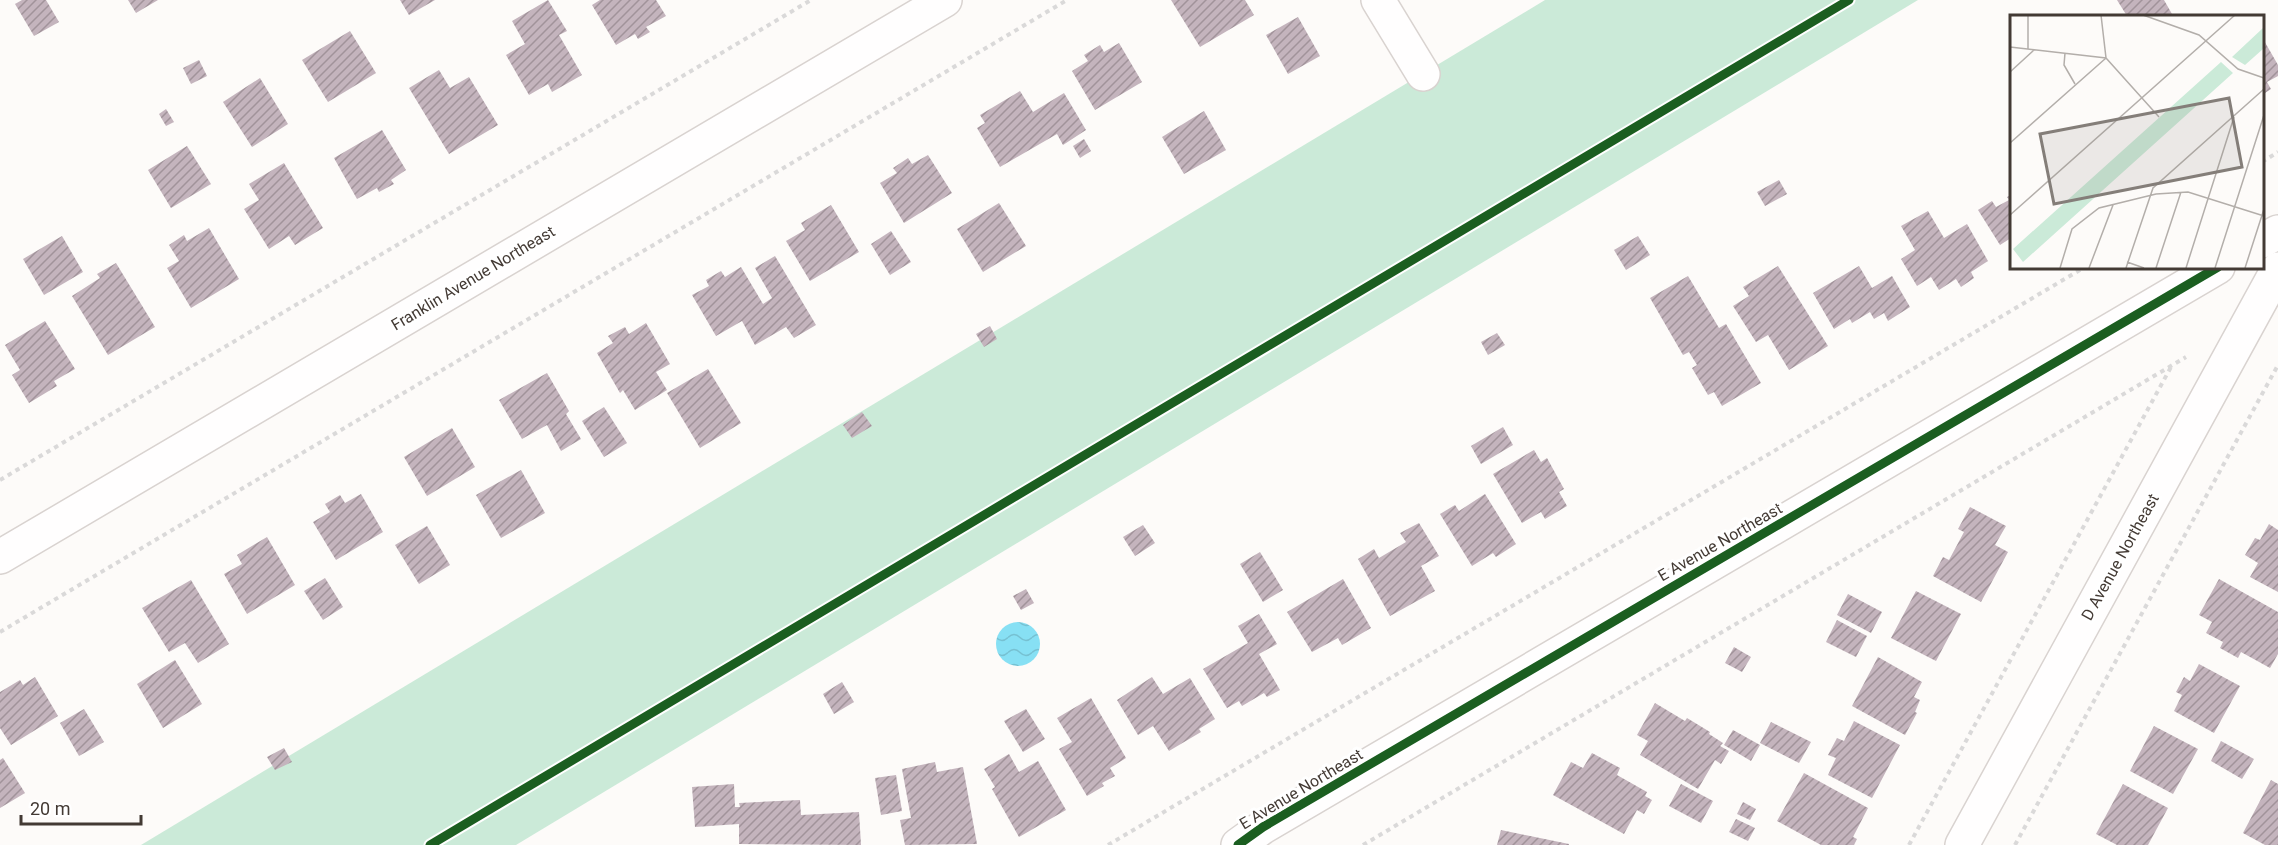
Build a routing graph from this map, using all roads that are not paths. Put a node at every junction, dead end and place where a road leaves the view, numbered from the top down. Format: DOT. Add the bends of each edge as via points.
graph roads {
  1 [pos="945,0"];
  2 [pos="1378,0"];
  3 [pos="1423,74"];
  4 [pos="2278,232"];
  5 [pos="2263,240"];
  6 [pos="2216,268"];
  7 [pos="2278,269"];
  8 [pos="0,557"];
  9 [pos="1238,845"];
  10 [pos="1962,845"];
  1 -- 8 [label="street, Franklin Avenue Northeast"];
  2 -- 3 [label="street"];
  4 -- 5 [label="street"];
  6 -- 9 [label="street, E Avenue Northeast"];
  7 -- 10 [label="street, D Avenue Northeast"];
}
